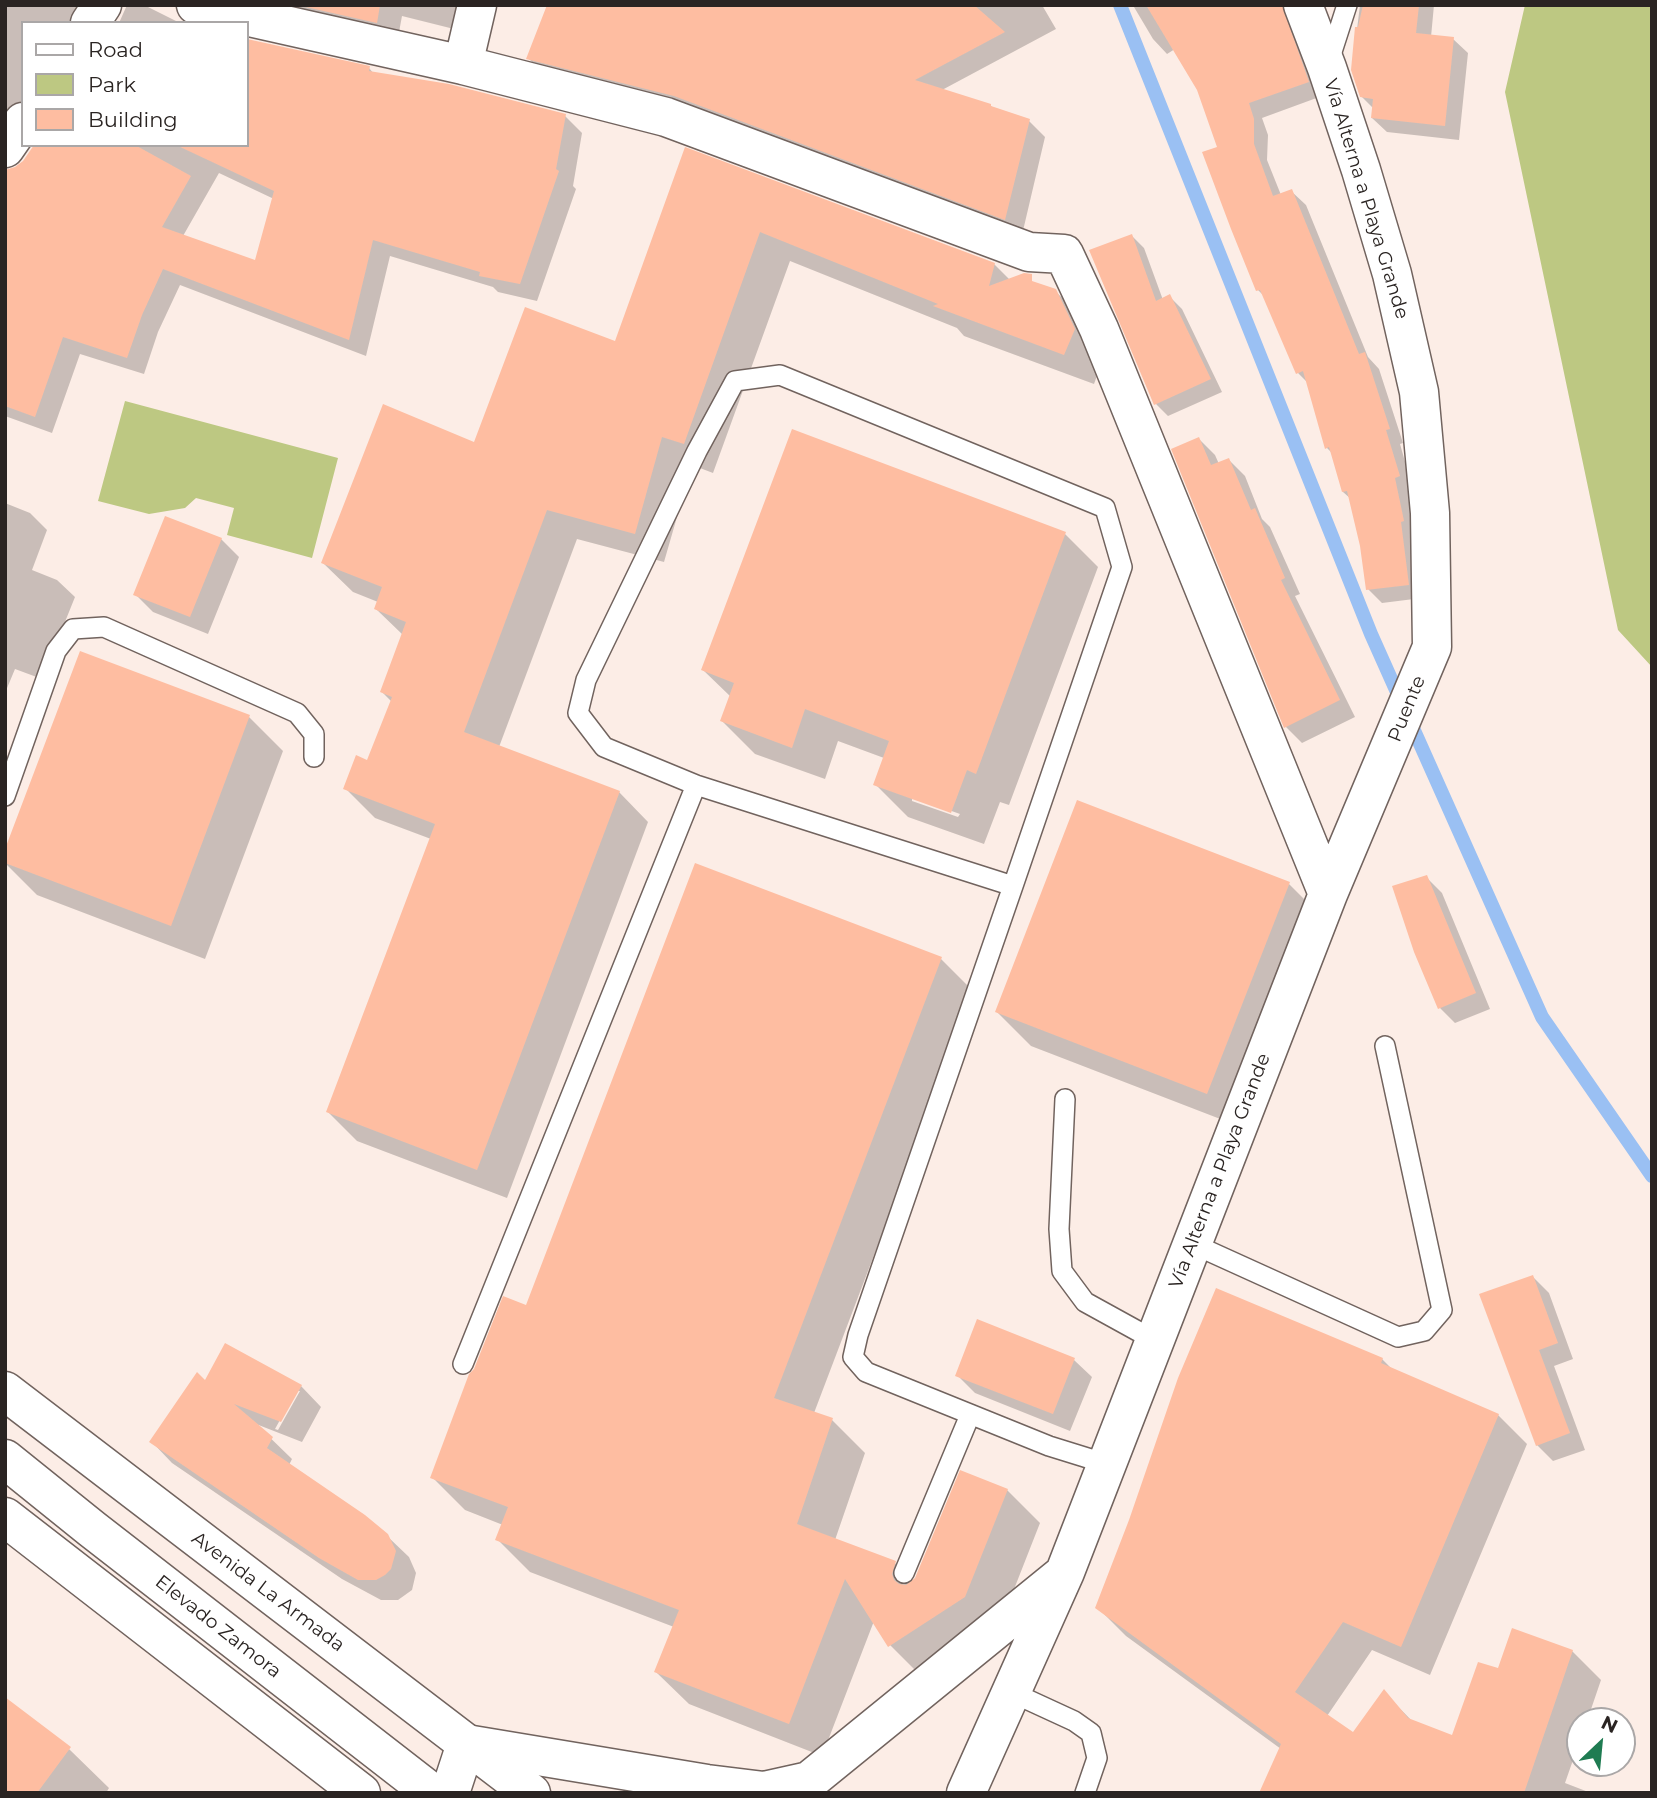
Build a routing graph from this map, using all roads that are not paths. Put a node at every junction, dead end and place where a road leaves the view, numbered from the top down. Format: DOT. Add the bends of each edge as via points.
graph roads {
  1 [pos="102,5"];
  2 [pos="196,5"];
  3 [pos="477,5"];
  4 [pos="1303,5"];
  5 [pos="1347,5"];
  6 [pos="91,21"];
  7 [pos="463,65"];
  8 [pos="1327,68"];
  9 [pos="21,125"];
  10 [pos="5,148"];
  11 [pos="1432,646"];
  12 [pos="314,757"];
  13 [pos="1381,771"];
  14 [pos="696,785"];
  15 [pos="5,796"];
  16 [pos="1013,886"];
  17 [pos="1328,894"];
  18 [pos="1385,1046"];
  19 [pos="1065,1100"];
  20 [pos="1193,1244"];
  21 [pos="1154,1340"];
  22 [pos="463,1364"];
  23 [pos="5,1391"];
  24 [pos="971,1415"];
  25 [pos="5,1459"];
  26 [pos="1107,1464"];
  27 [pos="5,1517"];
  28 [pos="1065,1572"];
  29 [pos="904,1573"];
  30 [pos="1011,1692"];
  31 [pos="466,1744"];
  32 [pos="361,1793"];
  33 [pos="432,1793"];
  34 [pos="450,1793"];
  35 [pos="531,1793"];
  36 [pos="965,1793"];
  37 [pos="1084,1793"];
  1 -- 6 [label="street"];
  2 -- 7 [label="street"];
  3 -- 7 [label="street"];
  4 -- 8 [label="street, Vía Alterna a Playa Grande"];
  5 -- 8 [label="lane"];
  7 -- 17 [label="street" via="666,117 1029,252 1065,254"];
  8 -- 11 [label="street, Vía Alterna a Playa Grande" via="1392,274 1419,392 1430,513"];
  9 -- 10 [label="street"];
  11 -- 13 [label="street, Puente"];
  12 -- 15 [label="lane" via="314,734 297,713 104,626 73,629 56,651"];
  13 -- 17 [label="street, Vía Alterna a Playa Grande"];
  14 -- 16 [label="lane"];
  14 -- 16 [label="lane" via="604,747 578,713 586,680 735,382 780,374 1105,508 1122,567"];
  14 -- 22 [label="lane"];
  16 -- 24 [label="lane" via="853,1357 866,1372"];
  17 -- 20 [label="street, Vía Alterna a Playa Grande"];
  18 -- 20 [label="lane" via="1441,1310 1424,1331 1398,1337"];
  19 -- 21 [label="lane" via="1059,1229 1062,1271 1085,1302"];
  20 -- 21 [label="street, Vía Alterna a Playa Grande"];
  21 -- 26 [label="street, Vía Alterna a Playa Grande"];
  23 -- 31 [label="street, Avenida La Armada"];
  24 -- 26 [label="lane"];
  24 -- 29 [label="lane"];
  25 -- 33 [label="street, Elevado Zamora"];
  26 -- 28 [label="street, Vía Alterna a Playa Grande"];
  27 -- 32 [label="street"];
  28 -- 30 [label="street, Vía Alterna a Playa Grande"];
  28 -- 31 [label="street" via="809,1781 764,1791"];
  30 -- 36 [label="street, Vía Alterna a Playa Grande"];
  30 -- 37 [label="lane" via="1091,1733 1097,1758"];
  31 -- 34 [label="street"];
  31 -- 35 [label="street, Avenida La Armada"];
}
